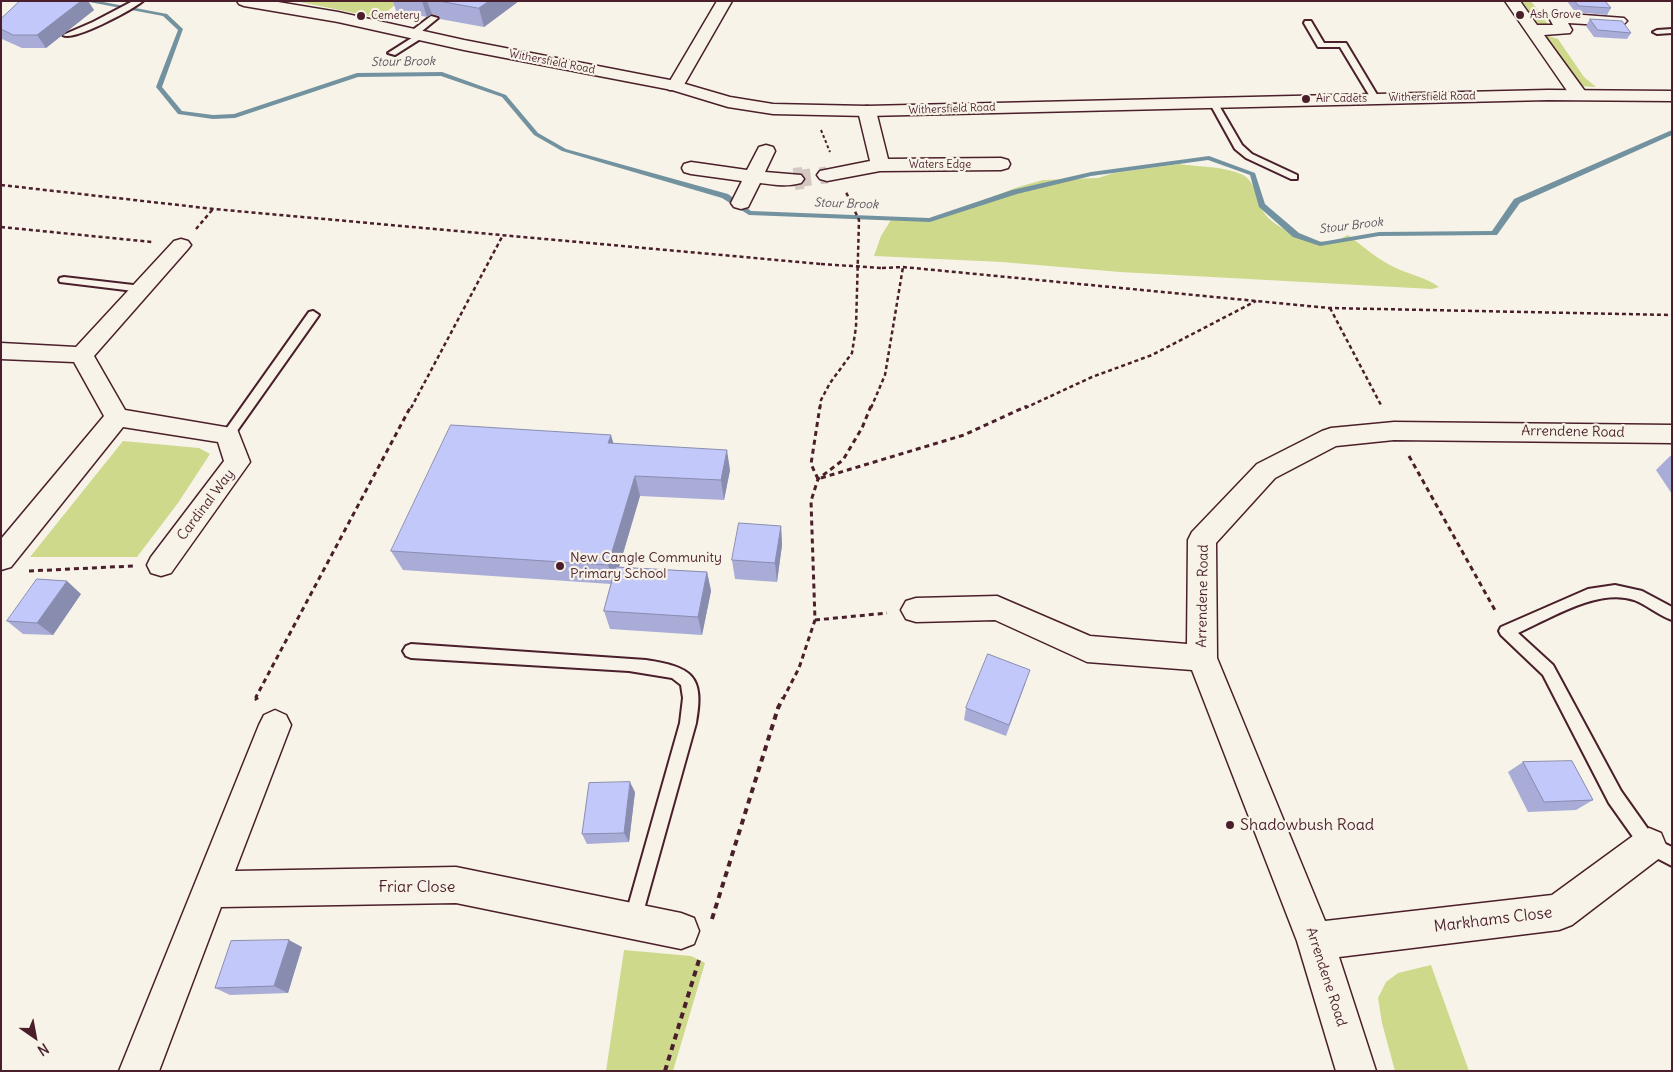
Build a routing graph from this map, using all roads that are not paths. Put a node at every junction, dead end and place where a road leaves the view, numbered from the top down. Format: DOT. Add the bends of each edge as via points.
graph roads {
  1 [pos="139,1"];
  2 [pos="244,1"];
  3 [pos="725,1"];
  4 [pos="1512,1"];
  5 [pos="434,18"];
  6 [pos="1619,21"];
  7 [pos="1308,23"];
  8 [pos="1532,30"];
  9 [pos="1672,31"];
  10 [pos="1657,32"];
  11 [pos="67,35"];
  12 [pos="417,35"];
  13 [pos="392,53"];
  14 [pos="675,86"];
  15 [pos="1578,94"];
  16 [pos="1672,96"];
  17 [pos="1375,98"];
  18 [pos="1213,102"];
  19 [pos="867,111"];
  20 [pos="766,151"];
  21 [pos="1001,164"];
  22 [pos="880,165"];
  23 [pos="691,168"];
  24 [pos="827,174"];
  25 [pos="752,177"];
  26 [pos="1294,177"];
  27 [pos="794,179"];
  28 [pos="740,203"];
  29 [pos="181,245"];
  30 [pos="64,280"];
  31 [pos="142,289"];
  32 [pos="313,315"];
  33 [pos="1,352"];
  34 [pos="82,355"];
  35 [pos="116,417"];
  36 [pos="1672,434"];
  37 [pos="228,435"];
  38 [pos="11,565"];
  39 [pos="161,565"];
  40 [pos="916,610"];
  41 [pos="1672,614"];
  42 [pos="411,651"];
  43 [pos="1202,658"];
  44 [pos="275,724"];
  45 [pos="1660,851"];
  46 [pos="210,888"];
  47 [pos="633,921"];
  48 [pos="697,937"];
  49 [pos="1315,941"];
  50 [pos="139,1071"];
  51 [pos="1356,1071"];
  1 -- 11 [label="lane"];
  2 -- 12 [label="street, Withersfield Road"];
  3 -- 14 [label="street"];
  4 -- 8 [label="street"];
  5 -- 12 [label="lane"];
  6 -- 8 [label="street" via="1556,18 1568,36"];
  7 -- 17 [label="lane" via="1321,44 1344,45"];
  8 -- 15 [label="street"];
  9 -- 10 [label="lane"];
  12 -- 13 [label="lane"];
  12 -- 14 [label="street, Withersfield Road"];
  14 -- 19 [label="street, Withersfield Road" via="728,102 773,109"];
  15 -- 16 [label="street, Withersfield Road"];
  15 -- 17 [label="street, Withersfield Road"];
  17 -- 18 [label="street, Withersfield Road"];
  18 -- 19 [label="street, Withersfield Road"];
  18 -- 26 [label="lane" via="1238,147 1249,156"];
  19 -- 22 [label="street"];
  20 -- 25 [label="street"];
  21 -- 22 [label="street, Waters Edge"];
  22 -- 24 [label="street, Waters Edge"];
  23 -- 25 [label="street"];
  25 -- 27 [label="street"];
  25 -- 28 [label="street"];
  29 -- 31 [label="street"];
  30 -- 31 [label="lane"];
  31 -- 34 [label="street"];
  32 -- 37 [label="lane"];
  33 -- 34 [label="street"];
  34 -- 35 [label="street"];
  35 -- 37 [label="street"];
  35 -- 38 [label="street"];
  36 -- 43 [label="street, Arrendene Road" via="1394,431 1331,437 1266,471 1202,540"];
  37 -- 39 [label="street, Cardinal Way" via="237,462"];
  40 -- 43 [label="street" via="997,608 1087,649"];
  41 -- 45 [label="lane" via="1637,595 1615,591 1593,593 1506,632 1548,670 1615,796"];
  42 -- 47 [label="lane" via="635,665 676,671 684,677 691,696 688,723"];
  43 -- 49 [label="street, Arrendene Road"];
  44 -- 46 [label="street"];
  45 -- 49 [label="street, Markhams Close" via="1559,912"];
  46 -- 47 [label="street, Friar Close" via="456,885"];
  46 -- 50 [label="street"];
  47 -- 48 [label="street, Friar Close"];
  49 -- 51 [label="street, Arrendene Road"];
}
